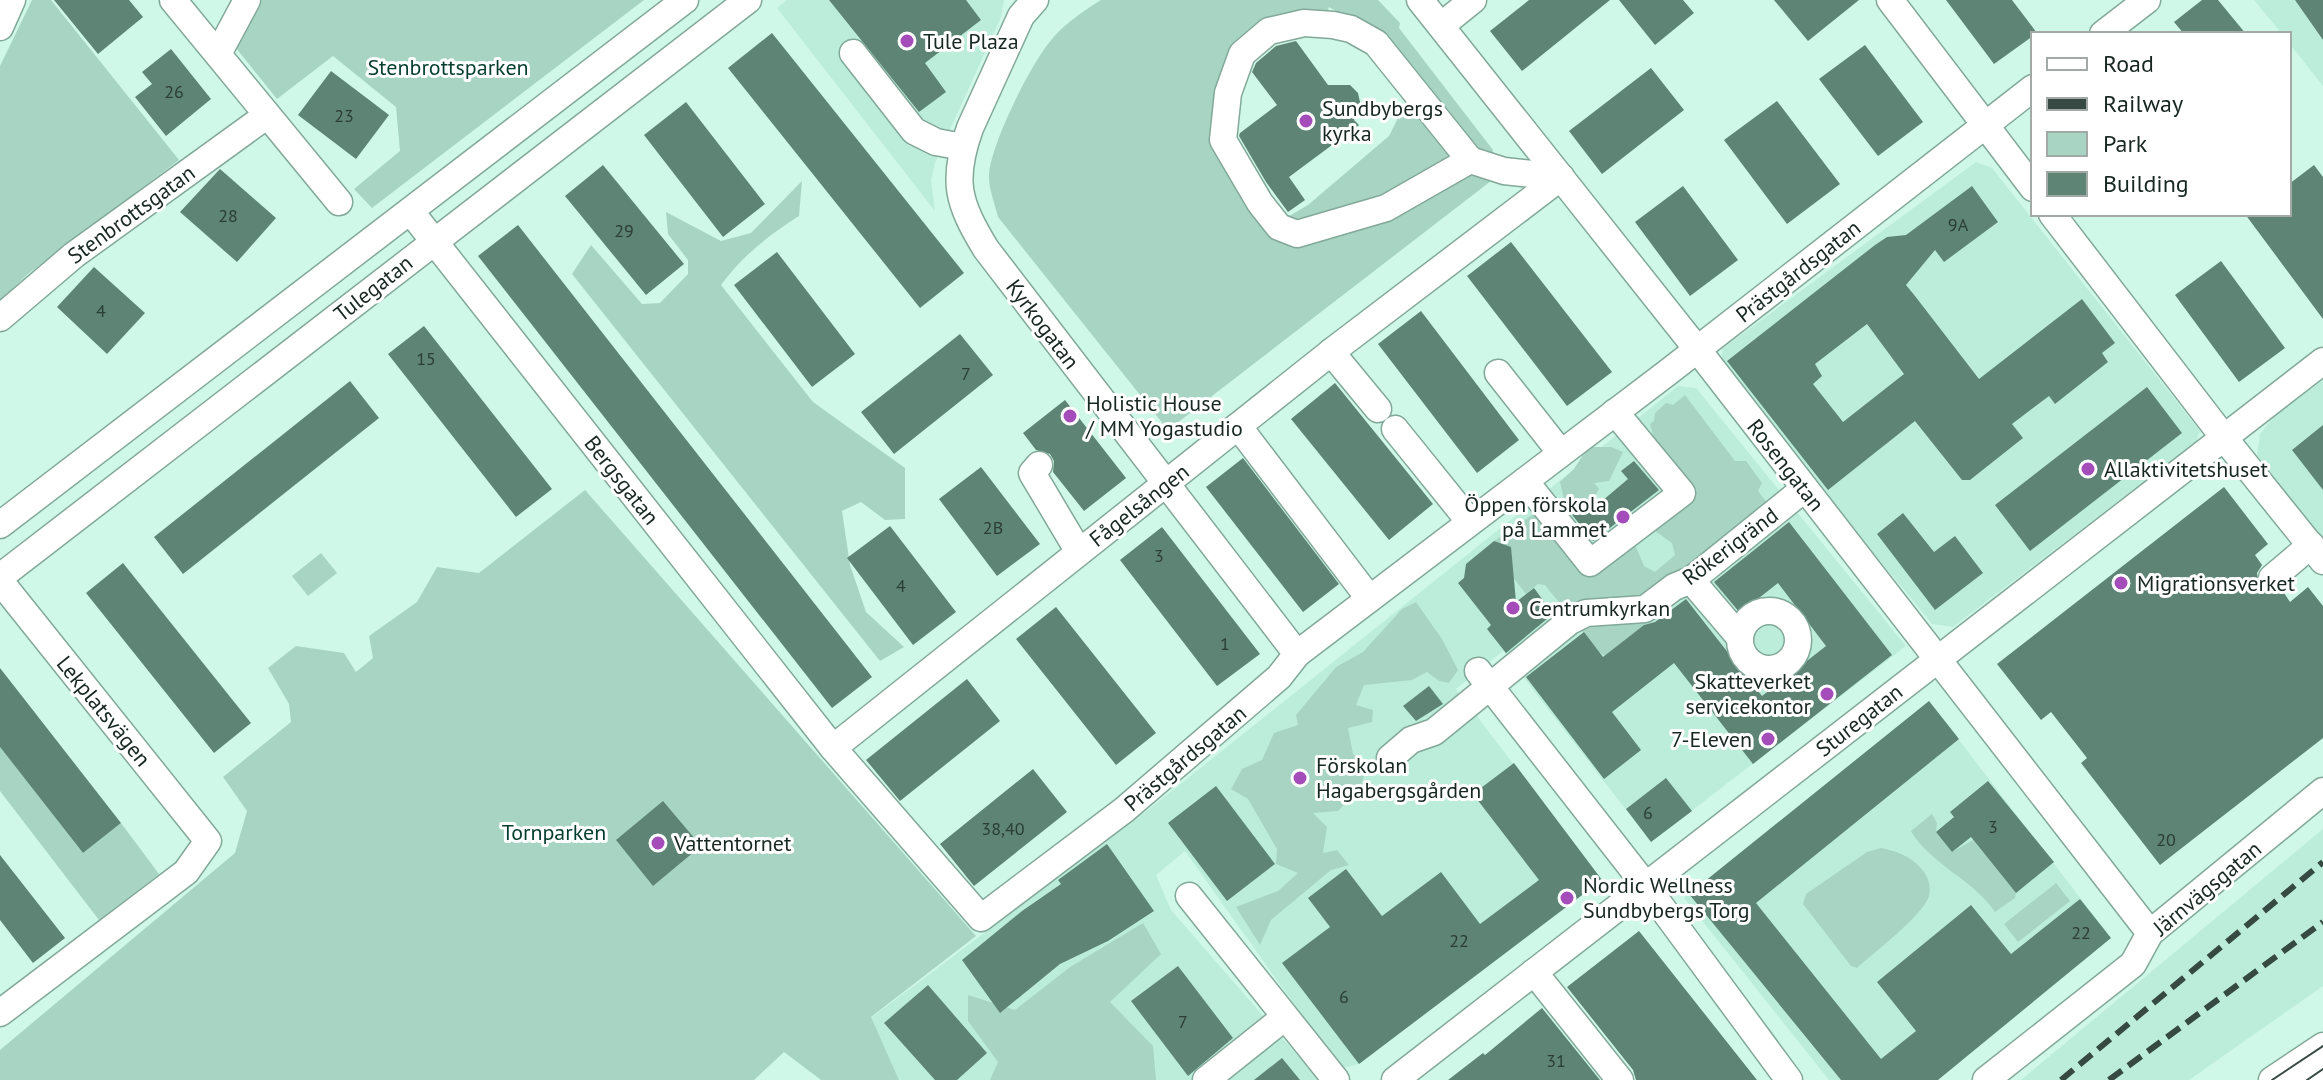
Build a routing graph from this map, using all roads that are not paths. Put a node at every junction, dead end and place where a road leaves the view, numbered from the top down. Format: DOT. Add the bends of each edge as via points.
graph roads {
  1 [pos="12,0"];
  2 [pos="173,0"];
  3 [pos="247,0"];
  4 [pos="685,0"];
  5 [pos="748,0"];
  6 [pos="1035,0"];
  7 [pos="1420,0"];
  8 [pos="1473,0"];
  9 [pos="1890,0"];
  10 [pos="2147,0"];
  11 [pos="1442,25"];
  12 [pos="0,27"];
  13 [pos="2106,32"];
  14 [pos="853,53"];
  15 [pos="218,54"];
  16 [pos="2031,90"];
  17 [pos="266,116"];
  18 [pos="1986,125"];
  19 [pos="963,147"];
  20 [pos="1470,160"];
  21 [pos="1561,177"];
  22 [pos="2031,185"];
  23 [pos="339,202"];
  24 [pos="411,212"];
  25 [pos="2054,216"];
  26 [pos="434,241"];
  27 [pos="0,318"];
  28 [pos="1697,349"];
  29 [pos="1331,352"];
  30 [pos="2323,361"];
  31 [pos="1498,373"];
  32 [pos="1615,412"];
  33 [pos="1238,426"];
  34 [pos="2225,439"];
  35 [pos="1561,453"];
  36 [pos="1039,465"];
  37 [pos="1525,481"];
  38 [pos="1165,484"];
  39 [pos="1804,489"];
  40 [pos="1470,522"];
  41 [pos="0,525"];
  42 [pos="1079,552"];
  43 [pos="2317,553"];
  44 [pos="2272,578"];
  45 [pos="0,579"];
  46 [pos="1691,580"];
  47 [pos="1369,598"];
  48 [pos="1740,635"];
  49 [pos="1297,654"];
  50 [pos="1936,660"];
  51 [pos="1484,678"];
  52 [pos="833,748"];
  53 [pos="1390,758"];
  54 [pos="2323,791"];
  55 [pos="1646,886"];
  56 [pos="1189,896"];
  57 [pos="2150,933"];
  58 [pos="1534,972"];
  59 [pos="0,1013"];
  60 [pos="1285,1017"];
  61 [pos="2323,1046"];
  62 [pos="2323,1069"];
  63 [pos="1206,1080"];
  64 [pos="1336,1080"];
  65 [pos="1395,1080"];
  66 [pos="1620,1080"];
  67 [pos="1789,1080"];
  68 [pos="1986,1080"];
  69 [pos="2272,1080"];
  70 [pos="2307,1080"];
  1 -- 12 [label="street"];
  2 -- 15 [label="street"];
  3 -- 15 [label="street"];
  4 -- 24 [label="street, Tulegatan"];
  5 -- 26 [label="street, Tulegatan"];
  6 -- 19 [label="street, Kyrkogatan" via="1008,41"];
  7 -- 11 [label="street, Rosengatan"];
  8 -- 11 [label="street"];
  9 -- 18 [label="street"];
  10 -- 13 [label="street"];
  11 -- 21 [label="street, Rosengatan"];
  14 -- 19 [label="street" via="914,131"];
  15 -- 17 [label="street"];
  16 -- 18 [label="street, Prästgårdsgatan"];
  17 -- 23 [label="street"];
  17 -- 27 [label="street, Stenbrottsgatan" via="74,255"];
  18 -- 22 [label="street"];
  18 -- 28 [label="street, Prästgårdsgatan"];
  19 -- 38 [label="street, Kyrkogatan" via="960,201 971,224"];
  20 -- 20 [label="street" via="1376,43 1351,29 1304,23 1269,31 1242,54 1228,93 1223,140 1279,227 1297,234 1386,208"];
  20 -- 21 [label="street" via="1504,171"];
  21 -- 28 [label="street, Rosengatan"];
  21 -- 29 [label="street, Fågelsången"];
  24 -- 26 [label="street, Bergsgatan"];
  24 -- 41 [label="street, Tulegatan"];
  25 -- 34 [label="street"];
  26 -- 45 [label="street, Tulegatan"];
  26 -- 52 [label="street, Bergsgatan"];
  28 -- 32 [label="street, Prästgårdsgatan"];
  28 -- 39 [label="street, Rosengatan"];
  29 -- 33 [label="street, Fågelsången"];
  29 -- 40 [label="street"];
  30 -- 34 [label="street, Sturegatan"];
  31 -- 35 [label="street"];
  32 -- 35 [label="street, Prästgårdsgatan"];
  32 -- 37 [label="street" via="1682,493 1635,530 1590,563"];
  33 -- 38 [label="street, Fågelsången"];
  33 -- 47 [label="street"];
  34 -- 43 [label="street"];
  34 -- 50 [label="street, Sturegatan"];
  35 -- 37 [label="street, Prästgårdsgatan"];
  36 -- 42 [label="street" via="1032,473"];
  37 -- 40 [label="street, Prästgårdsgatan"];
  38 -- 42 [label="street, Fågelsången"];
  38 -- 49 [label="street, Kyrkogatan"];
  39 -- 46 [label="street, Rökerigränd"];
  39 -- 50 [label="street, Rosengatan"];
  40 -- 47 [label="street, Prästgårdsgatan"];
  42 -- 52 [label="street, Fågelsången"];
  43 -- 44 [label="street"];
  45 -- 59 [label="street, Lekplatsvägen" via="208,841 186,872"];
  46 -- 48 [label="street"];
  46 -- 51 [label="street, Rökerigränd" via="1645,609 1586,613"];
  47 -- 49 [label="street, Prästgårdsgatan"];
  49 -- 52 [label="street, Prästgårdsgatan" via="1279,677 1124,810 981,918"];
  50 -- 55 [label="street, Sturegatan"];
  50 -- 57 [label="street, Rosengatan"];
  51 -- 53 [label="street, Rökerigränd" via="1434,732 1411,740"];
  51 -- 55 [label="street"];
  54 -- 57 [label="street, Järnvägsgatan"];
  55 -- 58 [label="street, Sturegatan"];
  55 -- 67 [label="street"];
  56 -- 60 [label="street"];
  57 -- 68 [label="street, Järnvägsgatan" via="2133,964"];
  58 -- 65 [label="street, Sturegatan"];
  58 -- 66 [label="street"];
  60 -- 63 [label="street"];
  60 -- 64 [label="street"];
  61 -- 69 [label="street"];
  62 -- 70 [label="street"];
}
